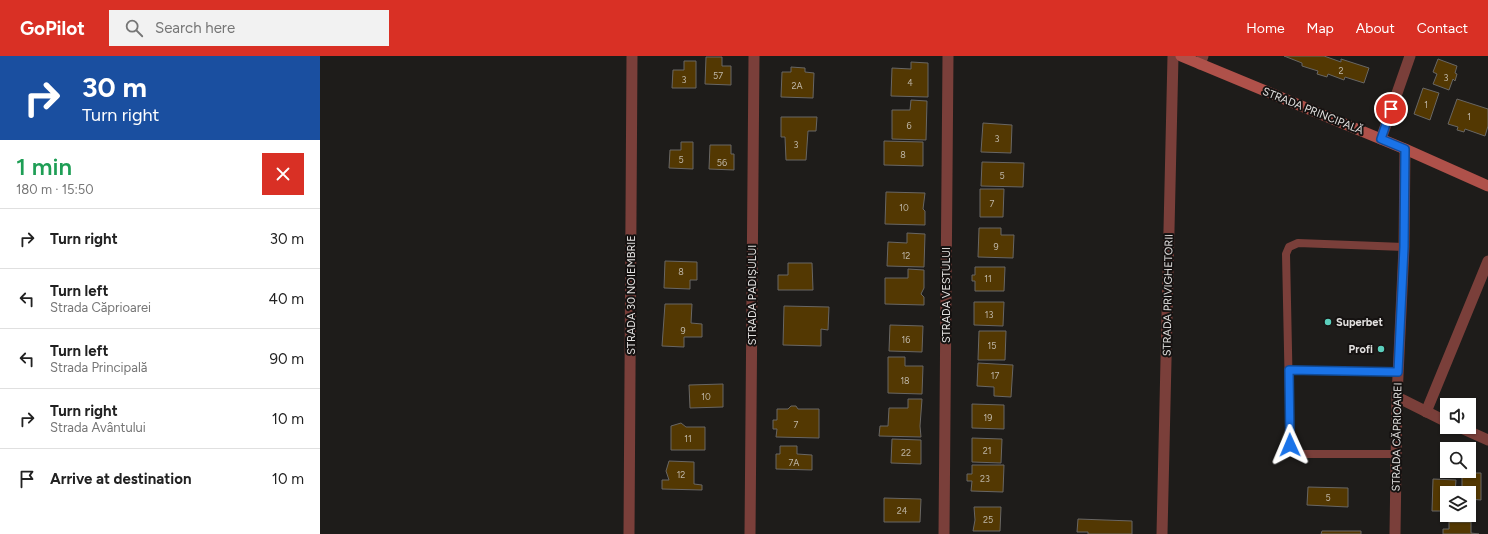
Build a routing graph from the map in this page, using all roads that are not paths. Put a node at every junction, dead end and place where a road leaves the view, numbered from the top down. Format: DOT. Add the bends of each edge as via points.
graph roads {
  1 [pos="632,56"];
  2 [pos="754,56"];
  3 [pos="948,56"];
  4 [pos="1173,56"];
  5 [pos="1182,56"];
  6 [pos="1410,56"];
  7 [pos="1201,60"];
  8 [pos="1381,139"];
  9 [pos="1405,149"];
  10 [pos="1488,186"];
  11 [pos="1404,247"];
  12 [pos="1488,261"];
  13 [pos="1289,370"];
  14 [pos="1398,372"];
  15 [pos="1397,397"];
  16 [pos="1426,412"];
  17 [pos="1440,419"];
  18 [pos="1475,434"];
  19 [pos="1488,440"];
  20 [pos="1396,454"];
  21 [pos="629,534"];
  22 [pos="750,534"];
  23 [pos="944,534"];
  24 [pos="1162,534"];
  25 [pos="1395,534"];
  1 -- 21 [label="street, STRADA 30 NOIEMBRIE"];
  2 -- 22 [label="street, STRADA PADIȘULUI"];
  3 -- 23 [label="street, STRADA VESTULUI"];
  4 -- 24 [label="street, STRADA PRIVIGHETORII"];
  5 -- 7 [label="main road, STRADA PRINCIPALĂ"];
  6 -- 8 [label="street"];
  7 -- 8 [label="main road, STRADA PRINCIPALĂ"];
  8 -- 9 [label="main road, STRADA PRINCIPALĂ"];
  9 -- 10 [label="main road, STRADA PRINCIPALĂ"];
  9 -- 11 [label="street, STRADA CĂPRIOAREI"];
  11 -- 13 [label="lane" via="1298,243 1289,247 1286,254"];
  11 -- 14 [label="street, STRADA CĂPRIOAREI"];
  12 -- 16 [label="street"];
  13 -- 14 [label="lane"];
  13 -- 20 [label="lane" via="1290,445 1294,451 1301,454"];
  14 -- 15 [label="street, STRADA CĂPRIOAREI"];
  15 -- 16 [label="street"];
  15 -- 20 [label="street, STRADA CĂPRIOAREI"];
  16 -- 17 [label="street"];
  18 -- 19 [label="street"];
  20 -- 25 [label="street, STRADA CĂPRIOAREI"];
}
